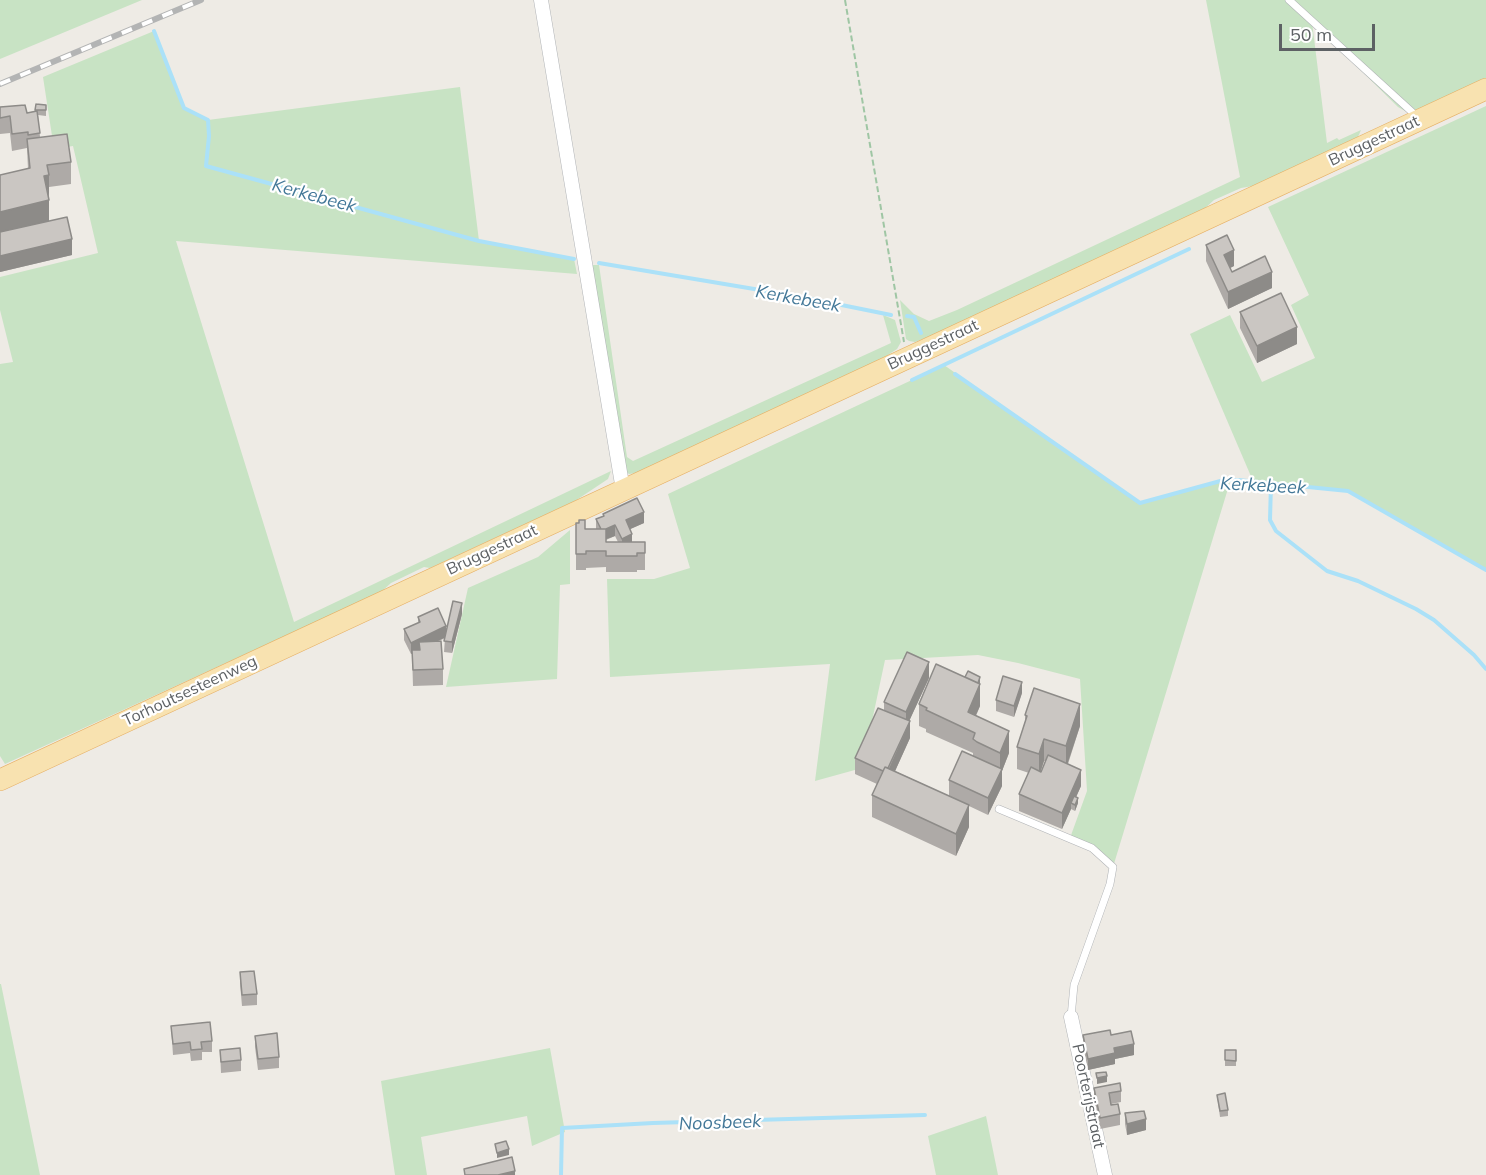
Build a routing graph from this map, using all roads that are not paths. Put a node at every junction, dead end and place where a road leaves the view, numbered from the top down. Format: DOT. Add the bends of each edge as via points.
graph roads {
  1 [pos="541,0"];
  2 [pos="1289,0"];
  3 [pos="1486,89"];
  4 [pos="1415,122"];
  5 [pos="623,490"];
  6 [pos="380,602"];
  7 [pos="0,780"];
  8 [pos="999,808"];
  9 [pos="1071,1017"];
  10 [pos="1105,1175"];
  1 -- 5 [label="street"];
  2 -- 4 [label="lane" via="1412,112"];
  3 -- 4 [label="main road, Bruggestraat"];
  4 -- 5 [label="main road, Bruggestraat"];
  5 -- 6 [label="main road, Bruggestraat"];
  6 -- 7 [label="main road, Torhoutsesteenweg"];
  8 -- 9 [label="lane" via="1092,848 1113,867 1074,985"];
  9 -- 10 [label="street, Poorterijstraat"];
}
